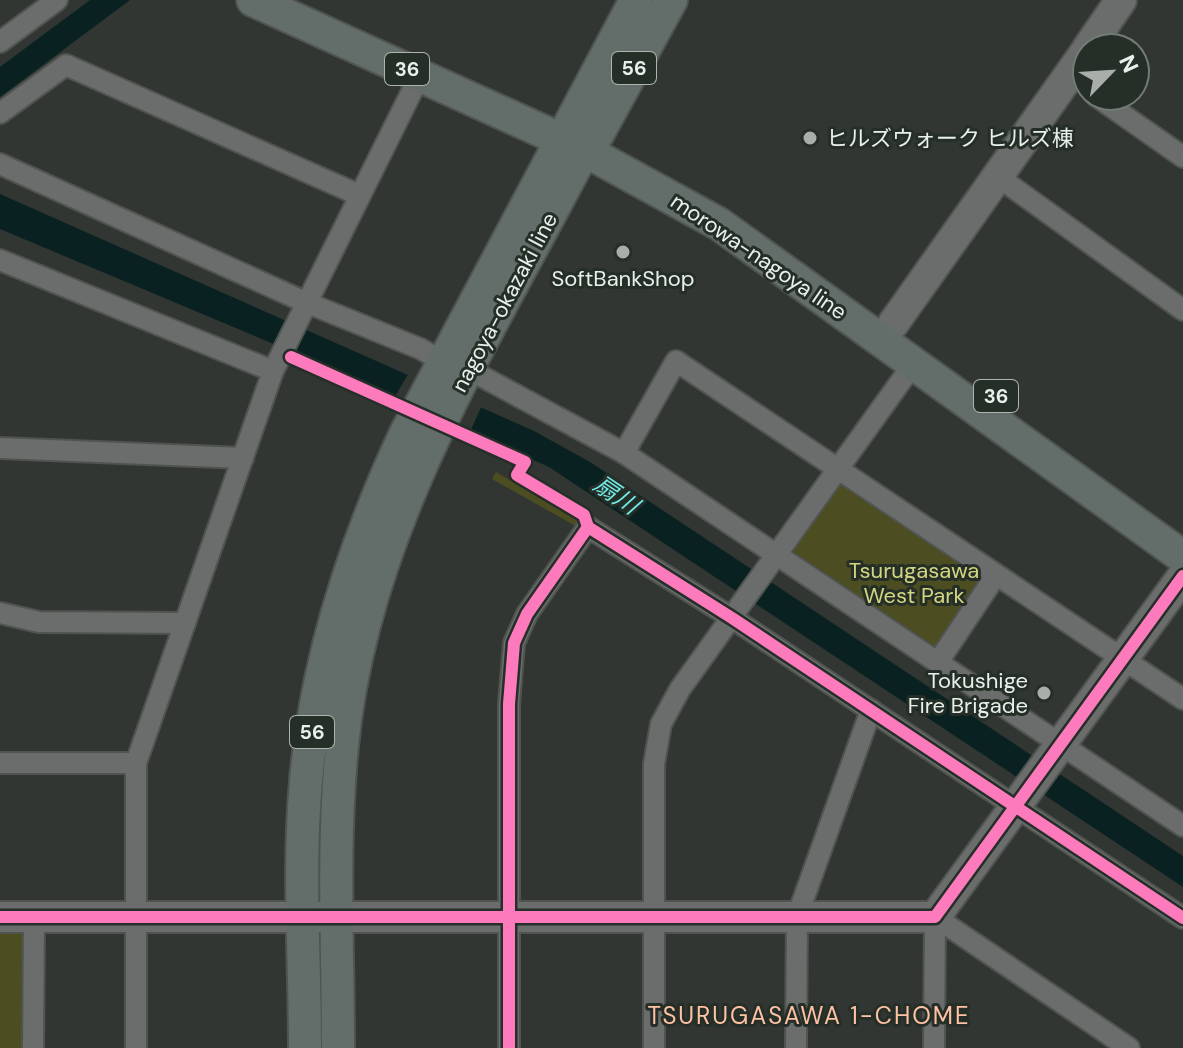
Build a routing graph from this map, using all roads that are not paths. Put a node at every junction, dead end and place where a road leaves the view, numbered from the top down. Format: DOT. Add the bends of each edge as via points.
graph roads {
  1 [pos="57,0"];
  2 [pos="253,0"];
  3 [pos="298,0"];
  4 [pos="636,0"];
  5 [pos="671,0"];
  6 [pos="1121,0"];
  7 [pos="1099,32"];
  8 [pos="1,39"];
  9 [pos="420,75"];
  10 [pos="1071,91"];
  11 [pos="1119,112"];
  12 [pos="0,113"];
  13 [pos="1183,130"];
  14 [pos="578,137"];
  15 [pos="1176,152"];
  16 [pos="0,164"];
  17 [pos="997,176"];
  18 [pos="359,195"];
  19 [pos="2,265"];
  20 [pos="1183,310"];
  21 [pos="301,311"];
  22 [pos="893,324"];
  23 [pos="914,363"];
  24 [pos="453,369"];
  25 [pos="273,371"];
  26 [pos="418,437"];
  27 [pos="0,448"];
  28 [pos="624,453"];
  29 [pos="243,458"];
  30 [pos="838,468"];
  31 [pos="1183,534"];
  32 [pos="778,554"];
  33 [pos="1183,557"];
  34 [pos="996,575"];
  35 [pos="1183,576"];
  36 [pos="0,613"];
  37 [pos="732,618"];
  38 [pos="185,623"];
  39 [pos="1123,658"];
  40 [pos="938,662"];
  41 [pos="1183,699"];
  42 [pos="871,710"];
  43 [pos="1055,752"];
  44 [pos="0,763"];
  45 [pos="136,763"];
  46 [pos="1021,798"];
  47 [pos="1183,826"];
  48 [pos="136,916"];
  49 [pos="305,916"];
  50 [pos="337,916"];
  51 [pos="509,916"];
  52 [pos="0,917"];
  53 [pos="797,917"];
  54 [pos="935,917"];
  55 [pos="34,918"];
  56 [pos="653,918"];
  57 [pos="1183,918"];
  58 [pos="1120,1045"];
  59 [pos="33,1048"];
  60 [pos="136,1048"];
  61 [pos="305,1048"];
  62 [pos="338,1048"];
  63 [pos="509,1048"];
  64 [pos="654,1048"];
  65 [pos="796,1048"];
  66 [pos="934,1048"];
  1 -- 8 [label="street"];
  2 -- 9 [label="main road, morowa-nagoya line / 36"];
  3 -- 14 [label="main road, morowa-nagoya line / 36"];
  4 -- 14 [label="main road, nagoya-okazaki line / 56"];
  5 -- 14 [label="main road, nagoya-okazaki line / 56"];
  6 -- 7 [label="street"];
  9 -- 14 [label="main road, morowa-nagoya line / 36"];
  9 -- 18 [label="street"];
  10 -- 17 [label="street"];
  11 -- 15 [label="street"];
  12 -- 18 [label="street" via="66,65"];
  13 -- 15 [label="street"];
  14 -- 22 [label="main road, morowa-nagoya line / 36" via="697,190"];
  14 -- 23 [label="main road, morowa-nagoya line / 36" via="732,232"];
  14 -- 24 [label="main road, nagoya-okazaki line / 56"];
  16 -- 21 [label="street"];
  17 -- 20 [label="street"];
  17 -- 22 [label="street"];
  18 -- 21 [label="street"];
  19 -- 25 [label="street"];
  21 -- 24 [label="street" via="421,349"];
  21 -- 25 [label="street"];
  22 -- 31 [label="main road, morowa-nagoya line / 36"];
  23 -- 30 [label="street"];
  23 -- 33 [label="main road, morowa-nagoya line / 36"];
  24 -- 26 [label="main road, nagoya-okazaki line / 56"];
  24 -- 28 [label="street"];
  25 -- 29 [label="street"];
  26 -- 49 [label="main road, nagoya-okazaki line / 56" via="376,497 341,601 315,709 305,783"];
  26 -- 50 [label="main road, nagoya-okazaki line / 56" via="360,642 342,744"];
  27 -- 29 [label="street"];
  28 -- 30 [label="street" via="676,361"];
  28 -- 32 [label="street"];
  29 -- 38 [label="street"];
  30 -- 32 [label="street"];
  30 -- 34 [label="street"];
  32 -- 37 [label="street"];
  32 -- 40 [label="street"];
  34 -- 39 [label="street"];
  34 -- 40 [label="street"];
  35 -- 39 [label="street"];
  36 -- 38 [label="street" via="39,622"];
  37 -- 42 [label="street"];
  37 -- 51 [label="street" via="588,527 527,614 514,643"];
  37 -- 56 [label="street" via="680,689 655,740"];
  38 -- 45 [label="street"];
  39 -- 41 [label="street"];
  39 -- 43 [label="street"];
  40 -- 43 [label="street"];
  42 -- 46 [label="street"];
  42 -- 53 [label="street"];
  43 -- 46 [label="street"];
  43 -- 47 [label="street"];
  44 -- 45 [label="street"];
  45 -- 48 [label="street"];
  46 -- 54 [label="street"];
  46 -- 57 [label="street"];
  48 -- 49 [label="street"];
  48 -- 55 [label="street"];
  48 -- 60 [label="street"];
  49 -- 50 [label="street"];
  49 -- 61 [label="main road, nagoya-okazaki line / 56"];
  50 -- 51 [label="street"];
  50 -- 62 [label="main road, nagoya-okazaki line / 56"];
  51 -- 56 [label="street"];
  51 -- 63 [label="street"];
  52 -- 55 [label="street"];
  53 -- 54 [label="street"];
  53 -- 56 [label="street"];
  53 -- 65 [label="street"];
  54 -- 58 [label="street"];
  54 -- 66 [label="street"];
  55 -- 59 [label="street"];
  56 -- 64 [label="street"];
}
